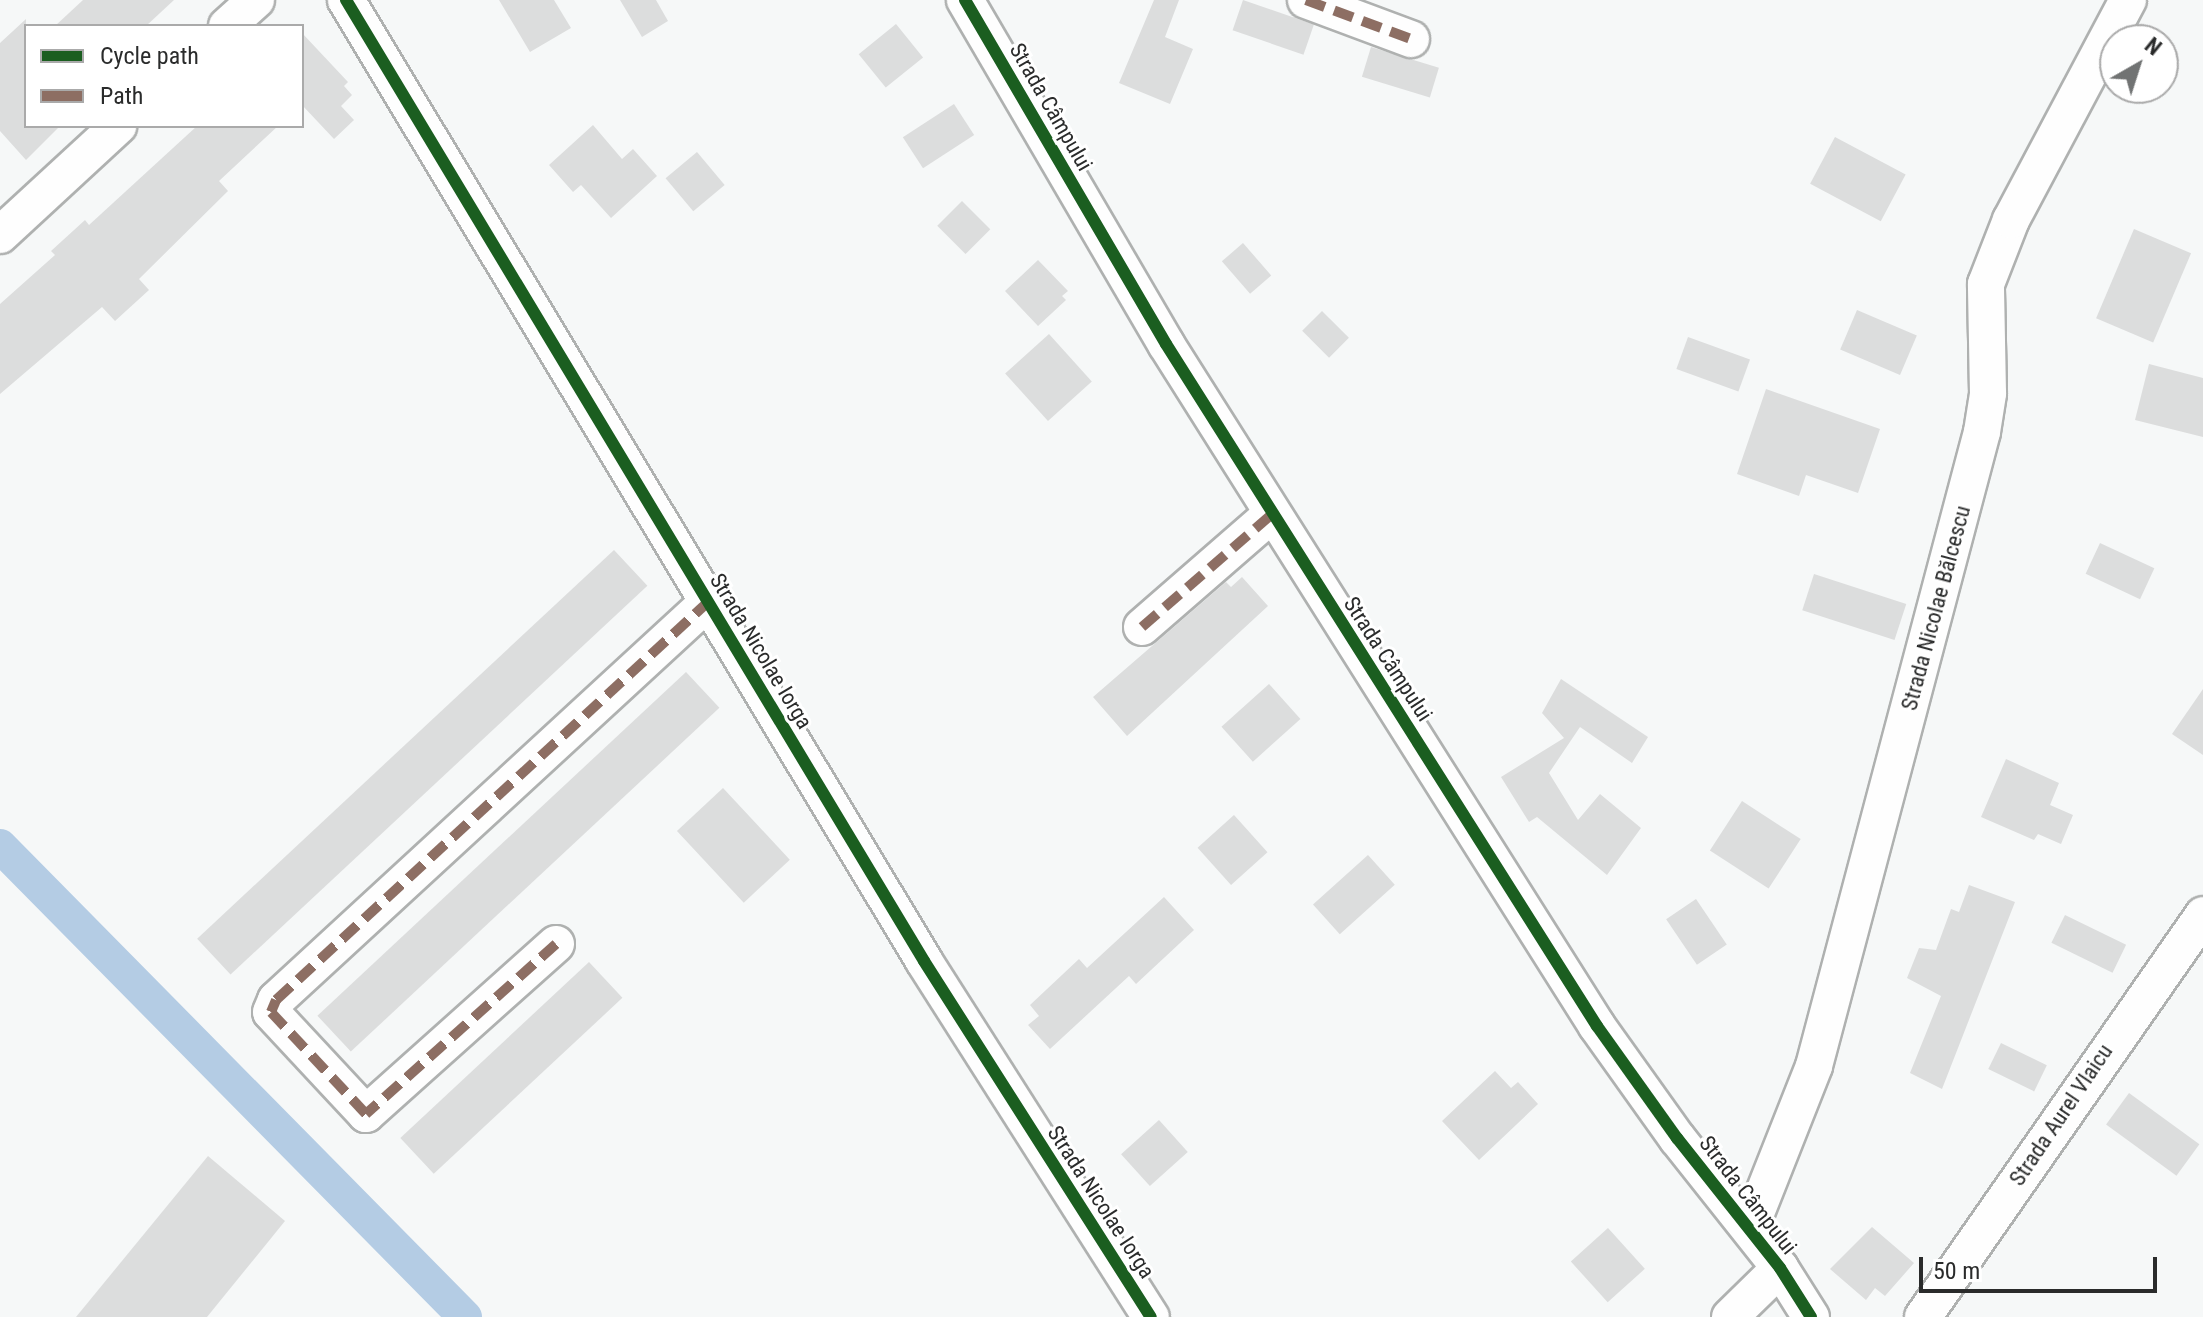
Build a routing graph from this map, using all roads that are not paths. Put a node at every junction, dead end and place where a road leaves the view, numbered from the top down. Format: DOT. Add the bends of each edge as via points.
graph roads {
  1 [pos="256,0"];
  2 [pos="346,0"];
  3 [pos="965,0"];
  4 [pos="1306,0"];
  5 [pos="2128,0"];
  6 [pos="229,24"];
  7 [pos="1411,39"];
  8 [pos="116,128"];
  9 [pos="0,235"];
  10 [pos="1272,514"];
  11 [pos="708,602"];
  12 [pos="1142,627"];
  13 [pos="2203,915"];
  14 [pos="556,944"];
  15 [pos="1750,1228"];
  16 [pos="1780,1268"];
  17 [pos="1151,1317"];
  18 [pos="1730,1317"];
  19 [pos="1811,1317"];
  20 [pos="1923,1317"];
  1 -- 6 [label="street"];
  2 -- 11 [label="street, Strada Nicolae Iorga"];
  3 -- 10 [label="street, Strada Câmpului"];
  4 -- 7 [label="street"];
  5 -- 15 [label="street, Strada Nicolae Bălcescu" via="2011,220 1986,284 1988,393 1982,432 1814,1066"];
  8 -- 9 [label="street"];
  10 -- 12 [label="street"];
  10 -- 15 [label="street, Strada Câmpului" via="1597,1026"];
  11 -- 14 [label="street" via="276,1000 271,1012 366,1114"];
  11 -- 17 [label="street, Strada Nicolae Iorga" via="924,961"];
  13 -- 20 [label="street, Strada Aurel Vlaicu"];
  15 -- 16 [label="street, Strada Câmpului"];
  16 -- 18 [label="street"];
  16 -- 19 [label="street, Strada Câmpului"];
}
